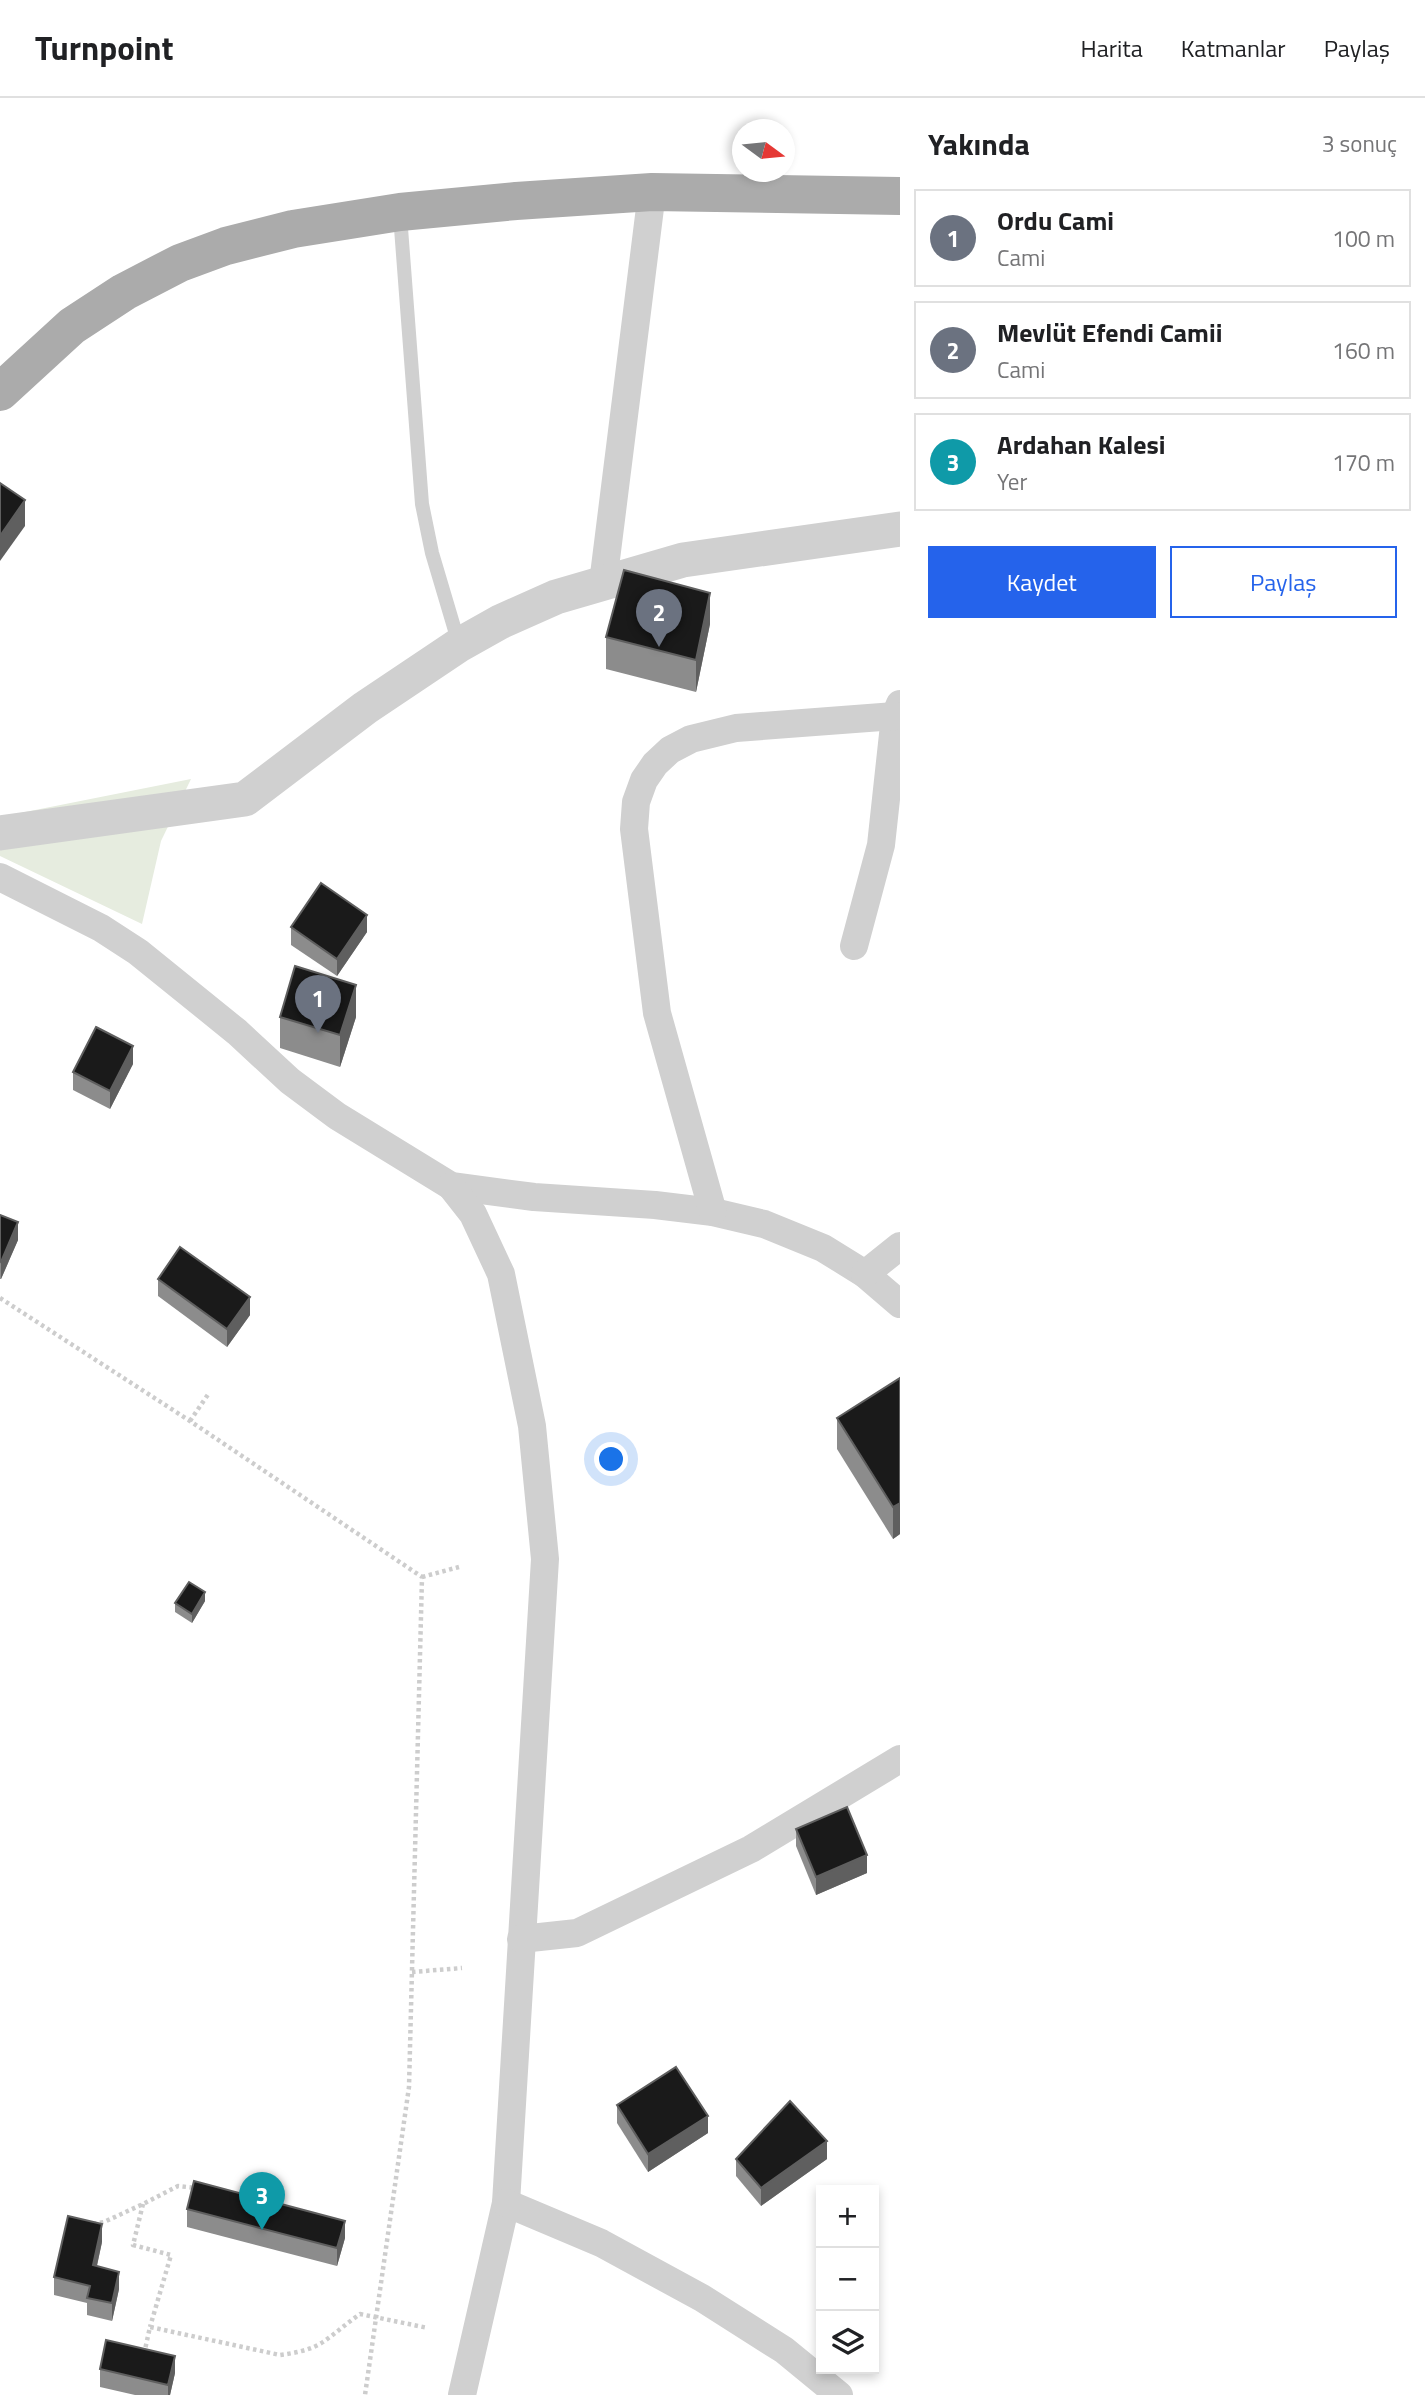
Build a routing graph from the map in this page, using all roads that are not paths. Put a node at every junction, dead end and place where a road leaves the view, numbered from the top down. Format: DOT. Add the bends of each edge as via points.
graph roads {
  1 [pos="653,192"];
  2 [pos="900,196"];
  3 [pos="400,212"];
  4 [pos="0,392"];
  5 [pos="900,529"];
  6 [pos="603,583"];
  7 [pos="459,645"];
  8 [pos="897,710"];
  9 [pos="0,833"];
  10 [pos="891,848"];
  11 [pos="0,877"];
  12 [pos="854,946"];
  13 [pos="451,1186"];
  14 [pos="713,1213"];
  15 [pos="900,1246"];
  16 [pos="865,1275"];
  17 [pos="900,1304"];
  18 [pos="900,1759"];
  19 [pos="521,1939"];
  20 [pos="506,2203"];
  21 [pos="462,2395"];
  22 [pos="839,2395"];
  1 -- 2 [label="main road"];
  1 -- 3 [label="main road"];
  1 -- 6 [label="street"];
  3 -- 4 [label="main road" via="293,229 180,263 72,326"];
  3 -- 7 [label="lane" via="422,504"];
  5 -- 6 [label="street" via="683,560"];
  6 -- 7 [label="street" via="545,602"];
  7 -- 9 [label="street" via="365,708 245,799"];
  8 -- 10 [label="street"];
  8 -- 14 [label="street" via="736,729 691,739 670,750 644,780 634,829 657,1013"];
  10 -- 12 [label="street"];
  11 -- 13 [label="street" via="138,952 290,1081 337,1116"];
  13 -- 14 [label="street"];
  13 -- 19 [label="street" via="474,1214 501,1274 532,1426 545,1559"];
  14 -- 16 [label="street" via="764,1224 811,1243"];
  15 -- 16 [label="street"];
  16 -- 17 [label="street"];
  18 -- 19 [label="street" via="751,1849 576,1934"];
  19 -- 20 [label="street"];
  20 -- 21 [label="street"];
  20 -- 22 [label="street" via="601,2244 702,2298 784,2350"];
}
